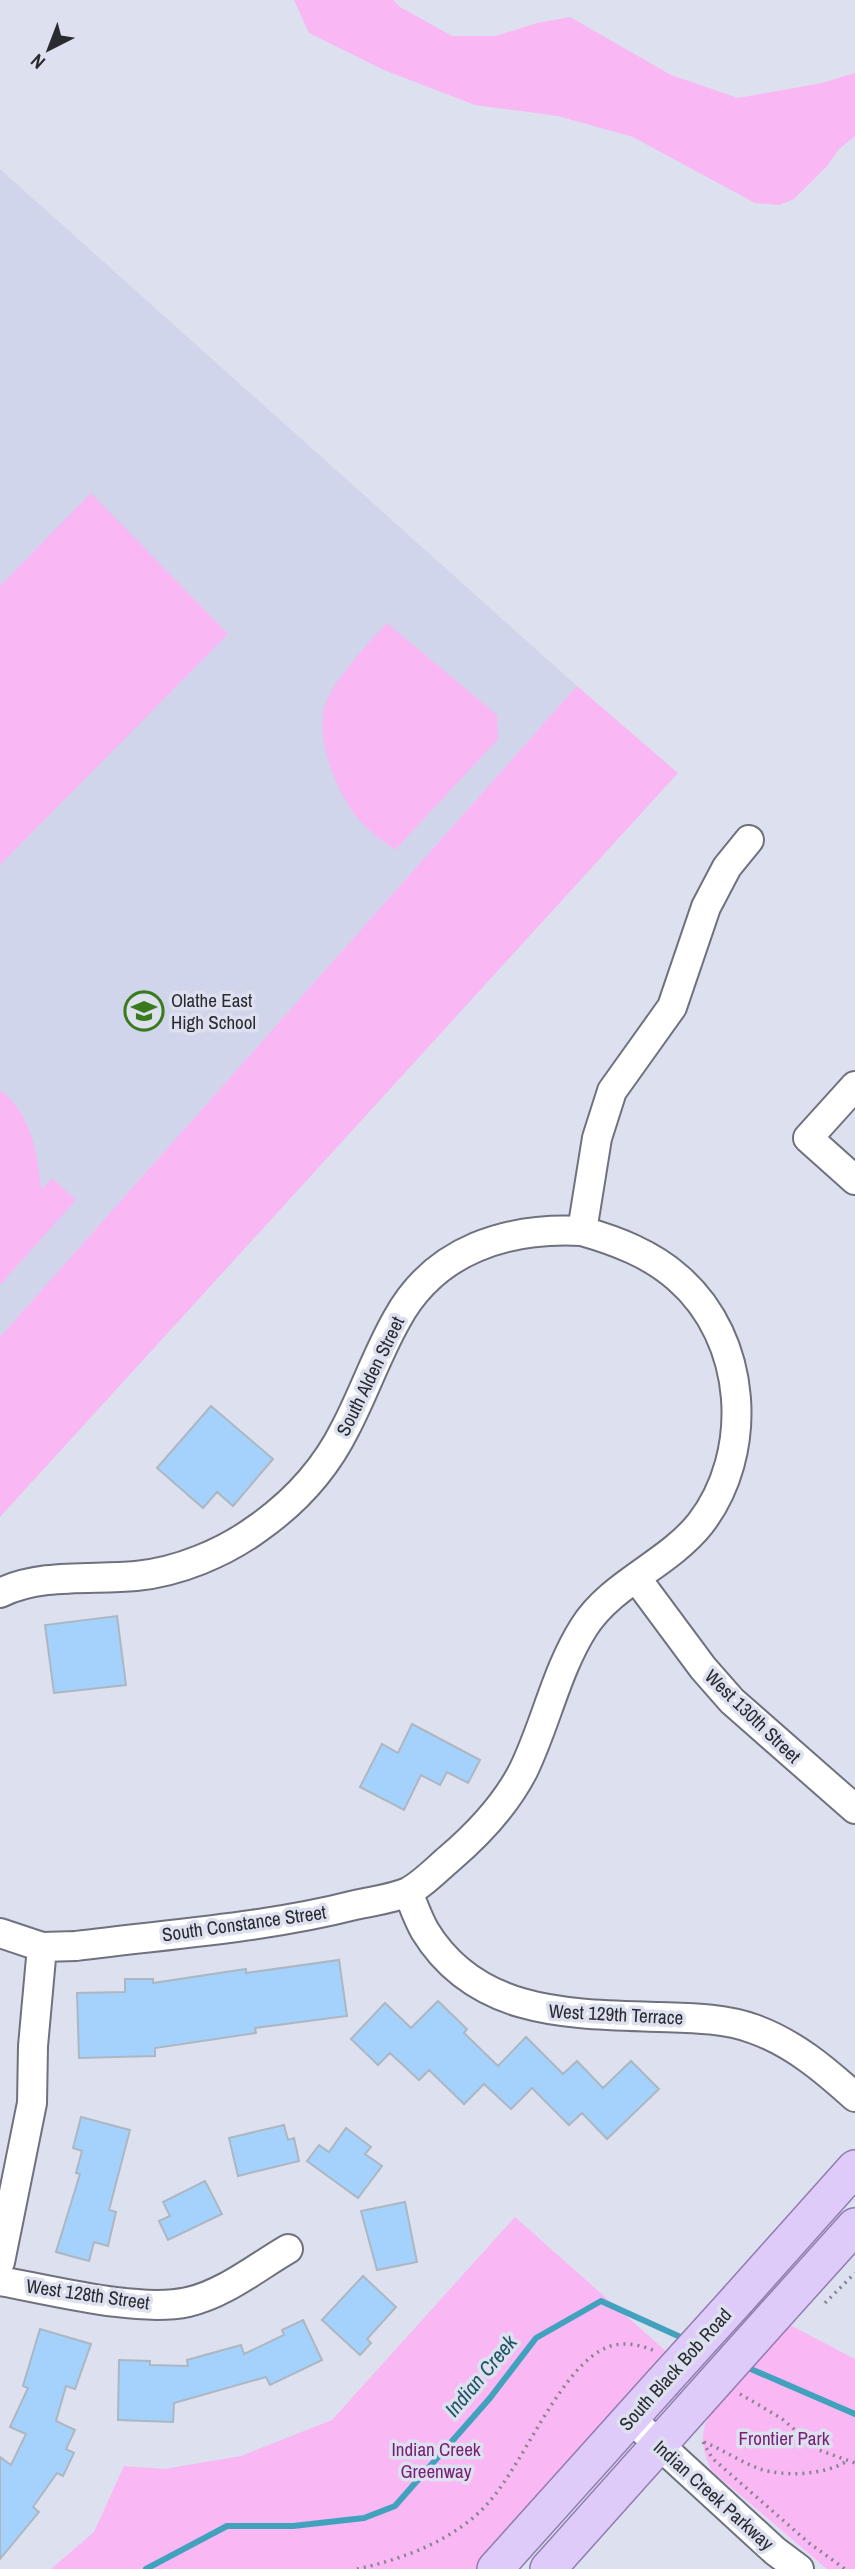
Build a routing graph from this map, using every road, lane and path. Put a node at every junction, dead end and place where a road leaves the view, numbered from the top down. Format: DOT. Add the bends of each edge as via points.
graph roads {
  1 [pos="749,840"];
  2 [pos="855,1086"];
  3 [pos="855,1180"];
  4 [pos="582,1231"];
  5 [pos="637,1579"];
  6 [pos="0,1593"];
  7 [pos="855,1809"];
  8 [pos="408,1892"];
  9 [pos="0,1933"];
  10 [pos="42,1947"];
  11 [pos="855,2097"];
  12 [pos="855,2168"];
  13 [pos="855,2226"];
  14 [pos="288,2249"];
  15 [pos="0,2262"];
  16 [pos="0,2281"];
  17 [pos="630,2418"];
  18 [pos="659,2445"];
  19 [pos="847,2461"];
  20 [pos="495,2569"];
  21 [pos="548,2569"];
  22 [pos="799,2569"];
  23 [pos="845,2569"];
  1 -- 4 [label="street" via="727,867 706,907 672,1007 612,1091 597,1138"];
  2 -- 3 [label="street" via="808,1138"];
  4 -- 5 [label="street, South Constance Street" via="644,1254 681,1280 723,1344 734,1387 734,1453 718,1496 685,1541"];
  4 -- 6 [label="street, South Alden Street" via="515,1233 482,1243 435,1273 398,1316 325,1462 283,1510 239,1541 201,1559 139,1576 38,1581"];
  5 -- 7 [label="street, West 130th Street" via="732,1701"];
  5 -- 8 [label="street, South Constance Street" via="586,1623 568,1654 521,1773 497,1808 469,1842"];
  8 -- 10 [label="street, South Constance Street" via="312,1916"];
  8 -- 11 [label="street, West 129th Terrace" via="425,1931 449,1959 504,1998 570,2014 705,2019 752,2028 793,2046"];
  9 -- 10 [label="street"];
  10 -- 15 [label="street" via="32,2103"];
  12 -- 17 [label="main road, South Black Bob Road, bridge"];
  13 -- 18 [label="main road, South Black Bob Road, bridge"];
  14 -- 16 [label="street, West 128th Street" via="222,2288 188,2302 151,2304"];
  17 -- 18 [label="street, Indian Creek Parkway"];
  17 -- 20 [label="main road, South Black Bob Road"];
  18 -- 21 [label="main road, South Black Bob Road"];
  18 -- 22 [label="street, Indian Creek Parkway"];
  19 -- 23 [label="path" via="824,2471 777,2473 703,2442 712,2458"];
}
